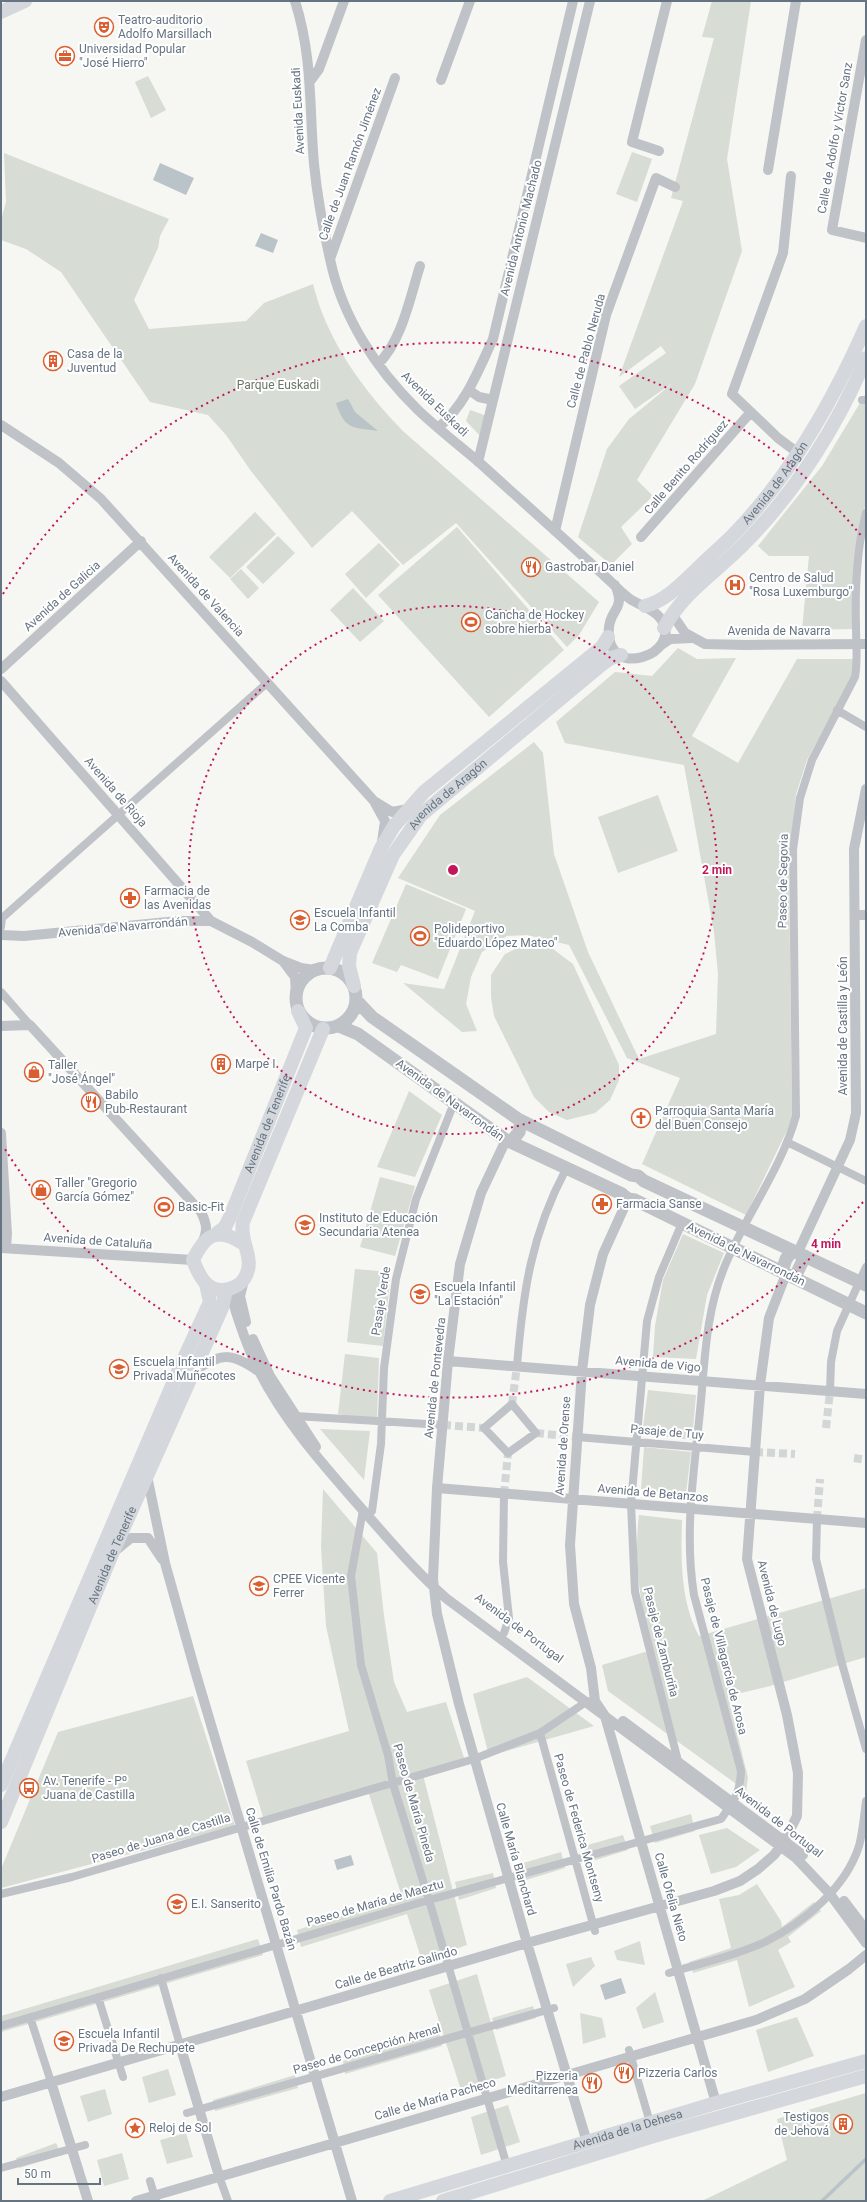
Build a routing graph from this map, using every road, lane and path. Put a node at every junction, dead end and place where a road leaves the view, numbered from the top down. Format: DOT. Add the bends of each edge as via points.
graph roads {
  1 [pos="25,1"];
  2 [pos="295,1"];
  3 [pos="344,1"];
  4 [pos="470,1"];
  5 [pos="574,1"];
  6 [pos="590,1"];
  7 [pos="666,1"];
  8 [pos="796,1"];
  9 [pos="1,12"];
  10 [pos="866,40"];
  11 [pos="395,78"];
  12 [pos="311,80"];
  13 [pos="441,80"];
  14 [pos="659,151"];
  15 [pos="768,170"];
  16 [pos="791,176"];
  17 [pos="675,187"];
  18 [pos="866,238"];
  19 [pos="330,259"];
  20 [pos="420,266"];
  21 [pos="866,326"];
  22 [pos="866,358"];
  23 [pos="378,364"];
  24 [pos="861,381"];
  25 [pos="470,390"];
  26 [pos="492,400"];
  27 [pos="750,413"];
  28 [pos="1,425"];
  29 [pos="438,428"];
  30 [pos="798,453"];
  31 [pos="478,462"];
  32 [pos="866,513"];
  33 [pos="555,531"];
  34 [pos="641,537"];
  35 [pos="142,541"];
  36 [pos="615,585"];
  37 [pos="642,605"];
  38 [pos="672,614"];
  39 [pos="614,615"];
  40 [pos="664,628"];
  41 [pos="608,636"];
  42 [pos="692,638"];
  43 [pos="861,644"];
  44 [pos="661,645"];
  45 [pos="621,655"];
  46 [pos="1,670"];
  47 [pos="1,681"];
  48 [pos="267,683"];
  49 [pos="837,710"];
  50 [pos="866,727"];
  51 [pos="866,789"];
  52 [pos="374,801"];
  53 [pos="408,809"];
  54 [pos="119,814"];
  55 [pos="381,848"];
  56 [pos="855,915"];
  57 [pos="866,915"];
  58 [pos="211,921"];
  59 [pos="1,927"];
  60 [pos="1,935"];
  61 [pos="283,961"];
  62 [pos="330,968"];
  63 [pos="314,970"];
  64 [pos="354,986"];
  65 [pos="1,992"];
  66 [pos="296,995"];
  67 [pos="357,1002"];
  68 [pos="298,1011"];
  69 [pos="30,1024"];
  70 [pos="1,1026"];
  71 [pos="339,1026"];
  72 [pos="323,1029"];
  73 [pos="861,1048"];
  74 [pos="454,1103"];
  75 [pos="517,1118"];
  76 [pos="1,1133"];
  77 [pos="506,1139"];
  78 [pos="787,1142"];
  79 [pos="838,1168"];
  80 [pos="566,1169"];
  81 [pos="630,1175"];
  82 [pos="644,1180"];
  83 [pos="866,1181"];
  84 [pos="628,1198"];
  85 [pos="682,1223"];
  86 [pos="744,1227"];
  87 [pos="216,1234"];
  88 [pos="244,1244"];
  89 [pos="200,1245"];
  90 [pos="4,1248"];
  91 [pos="734,1248"];
  92 [pos="798,1253"];
  93 [pos="194,1260"];
  94 [pos="866,1267"];
  95 [pos="787,1274"];
  96 [pos="244,1280"];
  97 [pos="863,1283"];
  98 [pos="206,1284"];
  99 [pos="227,1290"];
  100 [pos="848,1304"];
  101 [pos="866,1313"];
  102 [pos="448,1361"];
  103 [pos="517,1366"];
  104 [pos="259,1371"];
  105 [pos="582,1371"];
  106 [pos="192,1373"];
  107 [pos="642,1376"];
  108 [pos="703,1380"];
  109 [pos="760,1385"];
  110 [pos="830,1391"];
  111 [pos="866,1394"];
  112 [pos="295,1416"];
  113 [pos="382,1421"];
  114 [pos="443,1425"];
  115 [pos="577,1437"];
  116 [pos="636,1442"];
  117 [pos="696,1447"];
  118 [pos="755,1452"];
  119 [pos="508,1453"];
  120 [pos="147,1476"];
  121 [pos="437,1488"];
  122 [pos="504,1494"];
  123 [pos="572,1499"];
  124 [pos="631,1504"];
  125 [pos="690,1509"];
  126 [pos="368,1511"];
  127 [pos="750,1513"];
  128 [pos="817,1519"];
  129 [pos="866,1523"];
  130 [pos="112,1554"];
  131 [pos="165,1564"];
  132 [pos="434,1584"];
  133 [pos="504,1633"];
  134 [pos="591,1701"];
  135 [pos="605,1716"];
  136 [pos="540,1733"];
  137 [pos="866,1749"];
  138 [pos="474,1759"];
  139 [pos="678,1761"];
  140 [pos="393,1784"];
  141 [pos="1,1785"];
  142 [pos="866,1801"];
  143 [pos="731,1805"];
  144 [pos="1,1822"];
  145 [pos="242,1826"];
  146 [pos="641,1841"];
  147 [pos="783,1843"];
  148 [pos="575,1860"];
  149 [pos="508,1878"];
  150 [pos="832,1892"];
  151 [pos="1,1894"];
  152 [pos="429,1900"];
  153 [pos="660,1905"];
  154 [pos="594,1927"];
  155 [pos="866,1930"];
  156 [pos="527,1943"];
  157 [pos="866,1943"];
  158 [pos="277,1944"];
  159 [pos="866,1955"];
  160 [pos="449,1967"];
  161 [pos="674,1971"];
  162 [pos="161,1978"];
  163 [pos="98,1997"];
  164 [pos="551,2009"];
  165 [pos="296,2012"];
  166 [pos="30,2017"];
  167 [pos="1,2026"];
  168 [pos="469,2032"];
  169 [pos="697,2036"];
  170 [pos="180,2045"];
  171 [pos="630,2053"];
  172 [pos="866,2061"];
  173 [pos="119,2062"];
  174 [pos="567,2074"];
  175 [pos="316,2076"];
  176 [pos="866,2076"];
  177 [pos="123,2077"];
  178 [pos="51,2082"];
  179 [pos="1,2097"];
  180 [pos="487,2098"];
  181 [pos="716,2104"];
  182 [pos="200,2110"];
  183 [pos="187,2113"];
  184 [pos="652,2130"];
  185 [pos="334,2142"];
  186 [pos="587,2142"];
  187 [pos="85,2145"];
  188 [pos="71,2149"];
  189 [pos="507,2166"];
  190 [pos="1,2168"];
  191 [pos="219,2176"];
  192 [pos="150,2181"];
  193 [pos="155,2198"];
  194 [pos="88,2201"];
  195 [pos="136,2201"];
  196 [pos="228,2201"];
  197 [pos="352,2201"];
  198 [pos="390,2201"];
  199 [pos="443,2201"];
  1 -- 9 [label="main road"];
  2 -- 12 [label="street, Avenida Euskadi" via="301,20"];
  3 -- 12 [label="street" via="319,69"];
  4 -- 13 [label="street"];
  5 -- 25 [label="street, Avenida Antonio Machado" via="493,339"];
  6 -- 26 [label="street, Avenida Antonio Machado"];
  7 -- 14 [label="street" via="632,142"];
  8 -- 15 [label="street"];
  10 -- 18 [label="street, Calle de Adolfo y Víctor Sanz" via="832,230"];
  11 -- 19 [label="street, Calle de Juan Ramón Jiménez"];
  12 -- 19 [label="street, Avenida Euskadi" via="314,165"];
  16 -- 27 [label="street" via="783,253 732,394"];
  17 -- 33 [label="street, Calle de Pablo Neruda" via="656,178 606,315"];
  19 -- 23 [label="street, Avenida Euskadi" via="338,288 356,329"];
  20 -- 23 [label="street" via="396,340"];
  21 -- 30 [label="main road, Avenida de Aragón" via="844,375"];
  22 -- 24 [label="main road, Avenida de Aragón"];
  23 -- 29 [label="street, Avenida Euskadi" via="396,387"];
  24 -- 38 [label="main road, Avenida de Aragón" via="797,480 746,542 692,591"];
  25 -- 26 [label="street" via="479,397"];
  25 -- 29 [label="street, Avenida Antonio Machado" via="450,417"];
  26 -- 31 [label="street, Avenida Antonio Machado"];
  27 -- 30 [label="street"];
  27 -- 34 [label="street, Calle Benito Rodríguez"];
  28 -- 35 [label="street, Avenida de Valencia" via="59,463 102,499"];
  29 -- 31 [label="street, Avenida Euskadi"];
  30 -- 37 [label="main road, Avenida de Aragón" via="734,534 658,603"];
  31 -- 33 [label="street, Avenida Euskadi"];
  32 -- 43 [label="street, Paseo de Segovia" via="862,527 856,586"];
  33 -- 36 [label="street, Avenida Euskadi"];
  35 -- 46 [label="street, Avenida de Galicia"];
  35 -- 48 [label="street, Avenida de Valencia"];
  36 -- 37 [label="street, Avenida Euskadi" via="628,598"];
  36 -- 39 [label="street" via="620,602"];
  37 -- 39 [label="street" via="628,606"];
  37 -- 40 [label="street" via="661,619"];
  38 -- 40 [label="main road, Avenida de Aragón"];
  38 -- 42 [label="street" via="677,624"];
  39 -- 41 [label="street"];
  40 -- 44 [label="street"];
  41 -- 45 [label="street" via="610,645"];
  41 -- 53 [label="main road, Avenida de Aragón" via="602,647 424,792"];
  42 -- 43 [label="street, Avenida de Navarra" via="705,644"];
  42 -- 44 [label="street" via="670,639"];
  43 -- 49 [label="street, Paseo de Segovia" via="855,677"];
  44 -- 45 [label="street" via="643,658 634,659"];
  45 -- 64 [label="main road, Avenida de Aragón" via="601,665 421,815 393,855 350,953 349,966"];
  47 -- 54 [label="street, Avenida de Rioja"];
  48 -- 52 [label="street, Avenida de Valencia"];
  48 -- 54 [label="street"];
  49 -- 50 [label="street"];
  49 -- 78 [label="street, Paseo de Segovia" via="812,760 800,798 793,850 796,1116"];
  51 -- 56 [label="street, Avenida de Castilla y León" via="854,849"];
  52 -- 53 [label="street" via="392,812"];
  52 -- 55 [label="street" via="385,821"];
  53 -- 55 [label="main road, Avenida de Aragón"];
  54 -- 58 [label="street, Avenida de Rioja"];
  54 -- 59 [label="street" via="2,918"];
  55 -- 62 [label="main road, Avenida de Aragón"];
  56 -- 57 [label="street"];
  56 -- 73 [label="street, Avenida de Castilla y León"];
  58 -- 60 [label="street, Avenida de Navarrondán" via="178,920 24,936"];
  58 -- 61 [label="street, Avenida de Navarrondán"];
  61 -- 63 [label="street"];
  61 -- 66 [label="street" via="295,978"];
  62 -- 63 [label="street"];
  62 -- 64 [label="street" via="345,973"];
  63 -- 66 [label="street" via="302,980"];
  64 -- 67 [label="street"];
  65 -- 69 [label="street"];
  66 -- 68 [label="street"];
  67 -- 71 [label="street" via="351,1016"];
  67 -- 75 [label="street, Avenida de Navarrondán" via="372,1017"];
  68 -- 72 [label="street" via="308,1023"];
  68 -- 87 [label="main road, Avenida de Tenerife" via="306,1028 230,1218 225,1228"];
  69 -- 70 [label="street"];
  69 -- 89 [label="street" via="201,1212 206,1222 206,1234"];
  71 -- 72 [label="street"];
  71 -- 74 [label="street, Avenida de Navarrondán" via="358,1034"];
  72 -- 88 [label="main road, Avenida de Tenerife" via="243,1222 241,1232"];
  73 -- 79 [label="street, Avenida de Castilla y León" via="856,1113 850,1140"];
  74 -- 77 [label="street, Avenida de Navarrondán"];
  74 -- 113 [label="street, Pasaje Verde" via="416,1199 396,1279 384,1368"];
  75 -- 77 [label="street" via="504,1124"];
  75 -- 81 [label="street, Avenida de Navarrondán"];
  76 -- 90 [label="street" via="8,1234"];
  77 -- 80 [label="street, Avenida de Navarrondán"];
  77 -- 102 [label="street, Avenida de Pontevedra" via="480,1193 460,1264"];
  78 -- 79 [label="street"];
  78 -- 86 [label="street, Paseo de Segovia"];
  79 -- 83 [label="street"];
  79 -- 92 [label="street, Avenida de Castilla y León"];
  80 -- 84 [label="street, Avenida de Navarrondán"];
  80 -- 103 [label="street" via="547,1207 538,1234 522,1302"];
  81 -- 82 [label="street, Avenida de Navarrondán"];
  81 -- 84 [label="street" via="624,1184"];
  82 -- 84 [label="street" via="641,1191"];
  82 -- 86 [label="street, Avenida de Navarrondán"];
  84 -- 85 [label="street, Avenida de Navarrondán"];
  84 -- 105 [label="street, Avenida de Orense" via="603,1254 590,1305"];
  85 -- 91 [label="street, Avenida de Navarrondán"];
  85 -- 107 [label="street, Pasaje de Zamburiña" via="659,1277 650,1306"];
  86 -- 91 [label="street, Pasaje de Villagarcía de Arosa"];
  86 -- 92 [label="street, Avenida de Navarrondán"];
  87 -- 88 [label="main road" via="231,1235"];
  87 -- 89 [label="main road"];
  88 -- 96 [label="main road" via="250,1262"];
  89 -- 93 [label="main road"];
  90 -- 93 [label="street, Avenida de Cataluña"];
  91 -- 95 [label="street, Avenida de Navarrondán"];
  91 -- 108 [label="street, Pasaje de Villagarcía de Arosa" via="718,1285 706,1334"];
  92 -- 95 [label="street" via="786,1259"];
  92 -- 97 [label="street, Avenida de Navarrondán"];
  93 -- 98 [label="main road" via="198,1274"];
  94 -- 97 [label="street"];
  95 -- 100 [label="street, Avenida de Navarrondán"];
  95 -- 109 [label="street, Avenida de Lugo" via="769,1318"];
  96 -- 99 [label="main road"];
  96 -- 112 [label="street, Avenida de Portugal" via="240,1296 242,1311 270,1376"];
  97 -- 100 [label="street"];
  98 -- 99 [label="main road" via="216,1290"];
  98 -- 141 [label="main road, Avenida de Tenerife" via="210,1302"];
  99 -- 104 [label="street, Avenida de Portugal"];
  99 -- 106 [label="main road, Avenida de Tenerife" via="222,1308"];
  100 -- 101 [label="street, Avenida de Navarrondán"];
  100 -- 110 [label="street" via="835,1339 830,1362"];
  102 -- 103 [label="street, Avenida de Vigo"];
  102 -- 114 [label="street, Avenida de Pontevedra"];
  103 -- 105 [label="street, Avenida de Vigo"];
  104 -- 106 [label="street, Avenida de Portugal" via="237,1357 226,1356 210,1361"];
  104 -- 126 [label="street, Avenida de Portugal" via="298,1434 326,1470"];
  105 -- 107 [label="street, Avenida de Vigo"];
  105 -- 115 [label="street, Avenida de Orense"];
  106 -- 120 [label="main road, Avenida de Tenerife"];
  107 -- 108 [label="street, Avenida de Vigo"];
  107 -- 116 [label="street, Pasaje de Zamburiña"];
  108 -- 109 [label="street, Avenida de Vigo"];
  108 -- 117 [label="street, Pasaje de Villagarcía de Arosa"];
  109 -- 110 [label="street, Avenida de Vigo"];
  109 -- 118 [label="street, Avenida de Lugo"];
  110 -- 111 [label="street, Avenida de Vigo"];
  112 -- 113 [label="street"];
  112 -- 126 [label="street, Avenida de Portugal" via="329,1464"];
  113 -- 114 [label="street"];
  113 -- 126 [label="street, Pasaje Verde"];
  114 -- 121 [label="street, Avenida de Pontevedra"];
  115 -- 116 [label="street, Pasaje de Tuy"];
  115 -- 123 [label="street, Avenida de Orense"];
  116 -- 117 [label="street, Pasaje de Tuy"];
  116 -- 124 [label="street, Pasaje de Zamburiña"];
  117 -- 118 [label="street, Pasaje de Tuy"];
  117 -- 125 [label="street, Pasaje de Villagarcía de Arosa"];
  118 -- 127 [label="street, Avenida de Lugo"];
  119 -- 119 [label="street" via="536,1433 512,1404 484,1428"];
  120 -- 130 [label="main road, Avenida de Tenerife"];
  120 -- 131 [label="street, Calle de Emilia Pardo Bazán"];
  121 -- 122 [label="street, Avenida de Betanzos"];
  121 -- 132 [label="street, Avenida de Pontevedra"];
  122 -- 123 [label="street, Avenida de Betanzos"];
  122 -- 133 [label="street" via="503,1562 509,1618"];
  123 -- 124 [label="street, Avenida de Betanzos"];
  123 -- 134 [label="street, Avenida de Orense" via="570,1545 574,1604 591,1668"];
  124 -- 125 [label="street, Avenida de Betanzos"];
  124 -- 139 [label="street, Pasaje de Zamburiña" via="635,1592"];
  125 -- 127 [label="street, Avenida de Betanzos"];
  125 -- 143 [label="street, Pasaje de Villagarcía de Arosa" via="689,1552 694,1594 741,1771 740,1788"];
  126 -- 132 [label="street, Avenida de Portugal"];
  126 -- 140 [label="street, Paseo de María Pineda" via="351,1576 361,1665 388,1755"];
  127 -- 128 [label="street, Avenida de Betanzos"];
  127 -- 147 [label="street, Avenida de Lugo" via="747,1559 787,1715 798,1773 797,1816"];
  128 -- 129 [label="street, Avenida de Betanzos"];
  128 -- 137 [label="street" via="816,1559"];
  130 -- 131 [label="street, Calle de Emilia Pardo Bazán" via="131,1538 148,1538"];
  130 -- 144 [label="main road, Avenida de Tenerife"];
  131 -- 145 [label="street, Calle de Emilia Pardo Bazán"];
  132 -- 133 [label="street, Avenida de Portugal"];
  132 -- 134 [label="street, Avenida de Portugal"];
  132 -- 138 [label="street, Calle María Blanchard" via="437,1614"];
  133 -- 134 [label="street, Avenida de Portugal"];
  134 -- 135 [label="street, Calle Ofelia Nieto"];
  134 -- 136 [label="street, Paseo de Juana de Castilla"];
  134 -- 139 [label="street, Avenida de Portugal"];
  135 -- 143 [label="street, Avenida de Portugal"];
  135 -- 146 [label="street, Calle Ofelia Nieto"];
  136 -- 138 [label="street, Paseo de Juana de Castilla"];
  136 -- 148 [label="street, Paseo de Federica Montseny"];
  138 -- 140 [label="street, Paseo de Juana de Castilla"];
  138 -- 149 [label="street, Calle María Blanchard"];
  139 -- 143 [label="street, Avenida de Portugal"];
  140 -- 145 [label="street, Paseo de Juana de Castilla"];
  140 -- 152 [label="street, Paseo de María Pineda"];
  142 -- 150 [label="street" via="858,1847"];
  143 -- 146 [label="street, Paseo de María de Maeztu" via="721,1819"];
  143 -- 147 [label="street, Avenida de Portugal"];
  145 -- 151 [label="street, Paseo de Juana de Castilla" via="72,1877"];
  145 -- 158 [label="street, Calle de Emilia Pardo Bazán"];
  146 -- 148 [label="street, Paseo de María de Maeztu"];
  146 -- 153 [label="street, Calle Ofelia Nieto"];
  147 -- 150 [label="street, Avenida de Portugal" via="812,1864"];
  147 -- 153 [label="street, Calle de Beatriz Galindo" via="758,1869 740,1881 714,1891"];
  148 -- 149 [label="street, Paseo de María de Maeztu"];
  148 -- 154 [label="street, Paseo de Federica Montseny"];
  149 -- 152 [label="street, Paseo de María de Maeztu"];
  149 -- 156 [label="street, Calle María Blanchard"];
  150 -- 155 [label="street, Avenida de Portugal"];
  150 -- 157 [label="street, Avenida de Portugal"];
  150 -- 161 [label="street" via="787,1929 765,1942"];
  152 -- 158 [label="street, Paseo de María de Maeztu"];
  152 -- 160 [label="street, Paseo de María Pineda"];
  153 -- 154 [label="street, Calle de Beatriz Galindo"];
  153 -- 161 [label="street, Calle Ofelia Nieto"];
  154 -- 156 [label="street, Calle de Beatriz Galindo"];
  156 -- 160 [label="street, Calle de Beatriz Galindo"];
  156 -- 164 [label="street, Calle María Blanchard"];
  158 -- 162 [label="street, Paseo de María de Maeztu"];
  158 -- 165 [label="street, Calle de Emilia Pardo Bazán"];
  159 -- 169 [label="street, Calle de María Pacheco" via="805,1999 756,2020"];
  160 -- 165 [label="street, Calle de Beatriz Galindo"];
  160 -- 168 [label="street, Paseo de María Pineda"];
  161 -- 169 [label="street, Calle Ofelia Nieto"];
  162 -- 163 [label="street, Paseo de María de Maeztu"];
  162 -- 170 [label="street"];
  163 -- 166 [label="street, Paseo de María de Maeztu"];
  163 -- 173 [label="street"];
  164 -- 168 [label="street, Paseo de Concepción Arenal"];
  164 -- 174 [label="street, Calle María Blanchard"];
  165 -- 170 [label="street, Calle de Beatriz Galindo"];
  165 -- 175 [label="street, Calle de Emilia Pardo Bazán"];
  166 -- 167 [label="street, Paseo de María de Maeztu"];
  166 -- 178 [label="street"];
  168 -- 175 [label="street, Paseo de Concepción Arenal"];
  168 -- 180 [label="street, Paseo de María Pineda"];
  169 -- 171 [label="street, Calle de María Pacheco"];
  169 -- 181 [label="street, Calle Ofelia Nieto"];
  170 -- 173 [label="street, Calle de Beatriz Galindo"];
  170 -- 182 [label="street"];
  171 -- 174 [label="street, Calle de María Pacheco"];
  171 -- 184 [label="street"];
  172 -- 181 [label="main road, Avenida de la Dehesa"];
  173 -- 177 [label="street"];
  173 -- 178 [label="street, Calle de Beatriz Galindo"];
  174 -- 180 [label="street, Calle de María Pacheco"];
  174 -- 186 [label="street, Calle María Blanchard"];
  175 -- 182 [label="street, Paseo de Concepción Arenal"];
  175 -- 185 [label="street, Calle de Emilia Pardo Bazán"];
  176 -- 184 [label="main road, Avenida de la Dehesa"];
  178 -- 179 [label="street, Calle de Beatriz Galindo"];
  178 -- 188 [label="street"];
  180 -- 185 [label="street, Calle de María Pacheco"];
  180 -- 189 [label="street, Paseo de María Pineda"];
  181 -- 184 [label="main road, Avenida de la Dehesa"];
  182 -- 183 [label="street, Paseo de Concepción Arenal"];
  182 -- 191 [label="street"];
  184 -- 186 [label="main road, Avenida de la Dehesa"];
  184 -- 199 [label="main road, Avenida de la Dehesa"];
  185 -- 191 [label="street, Calle de María Pacheco"];
  185 -- 197 [label="street, Calle de Emilia Pardo Bazán"];
  186 -- 189 [label="main road, Avenida de la Dehesa"];
  187 -- 188 [label="street"];
  188 -- 190 [label="street"];
  188 -- 194 [label="street"];
  189 -- 198 [label="main road, Avenida de la Dehesa"];
  191 -- 193 [label="street, Calle de María Pacheco"];
  191 -- 196 [label="street"];
  192 -- 193 [label="street"];
  193 -- 195 [label="street, Calle de María Pacheco"];
}
